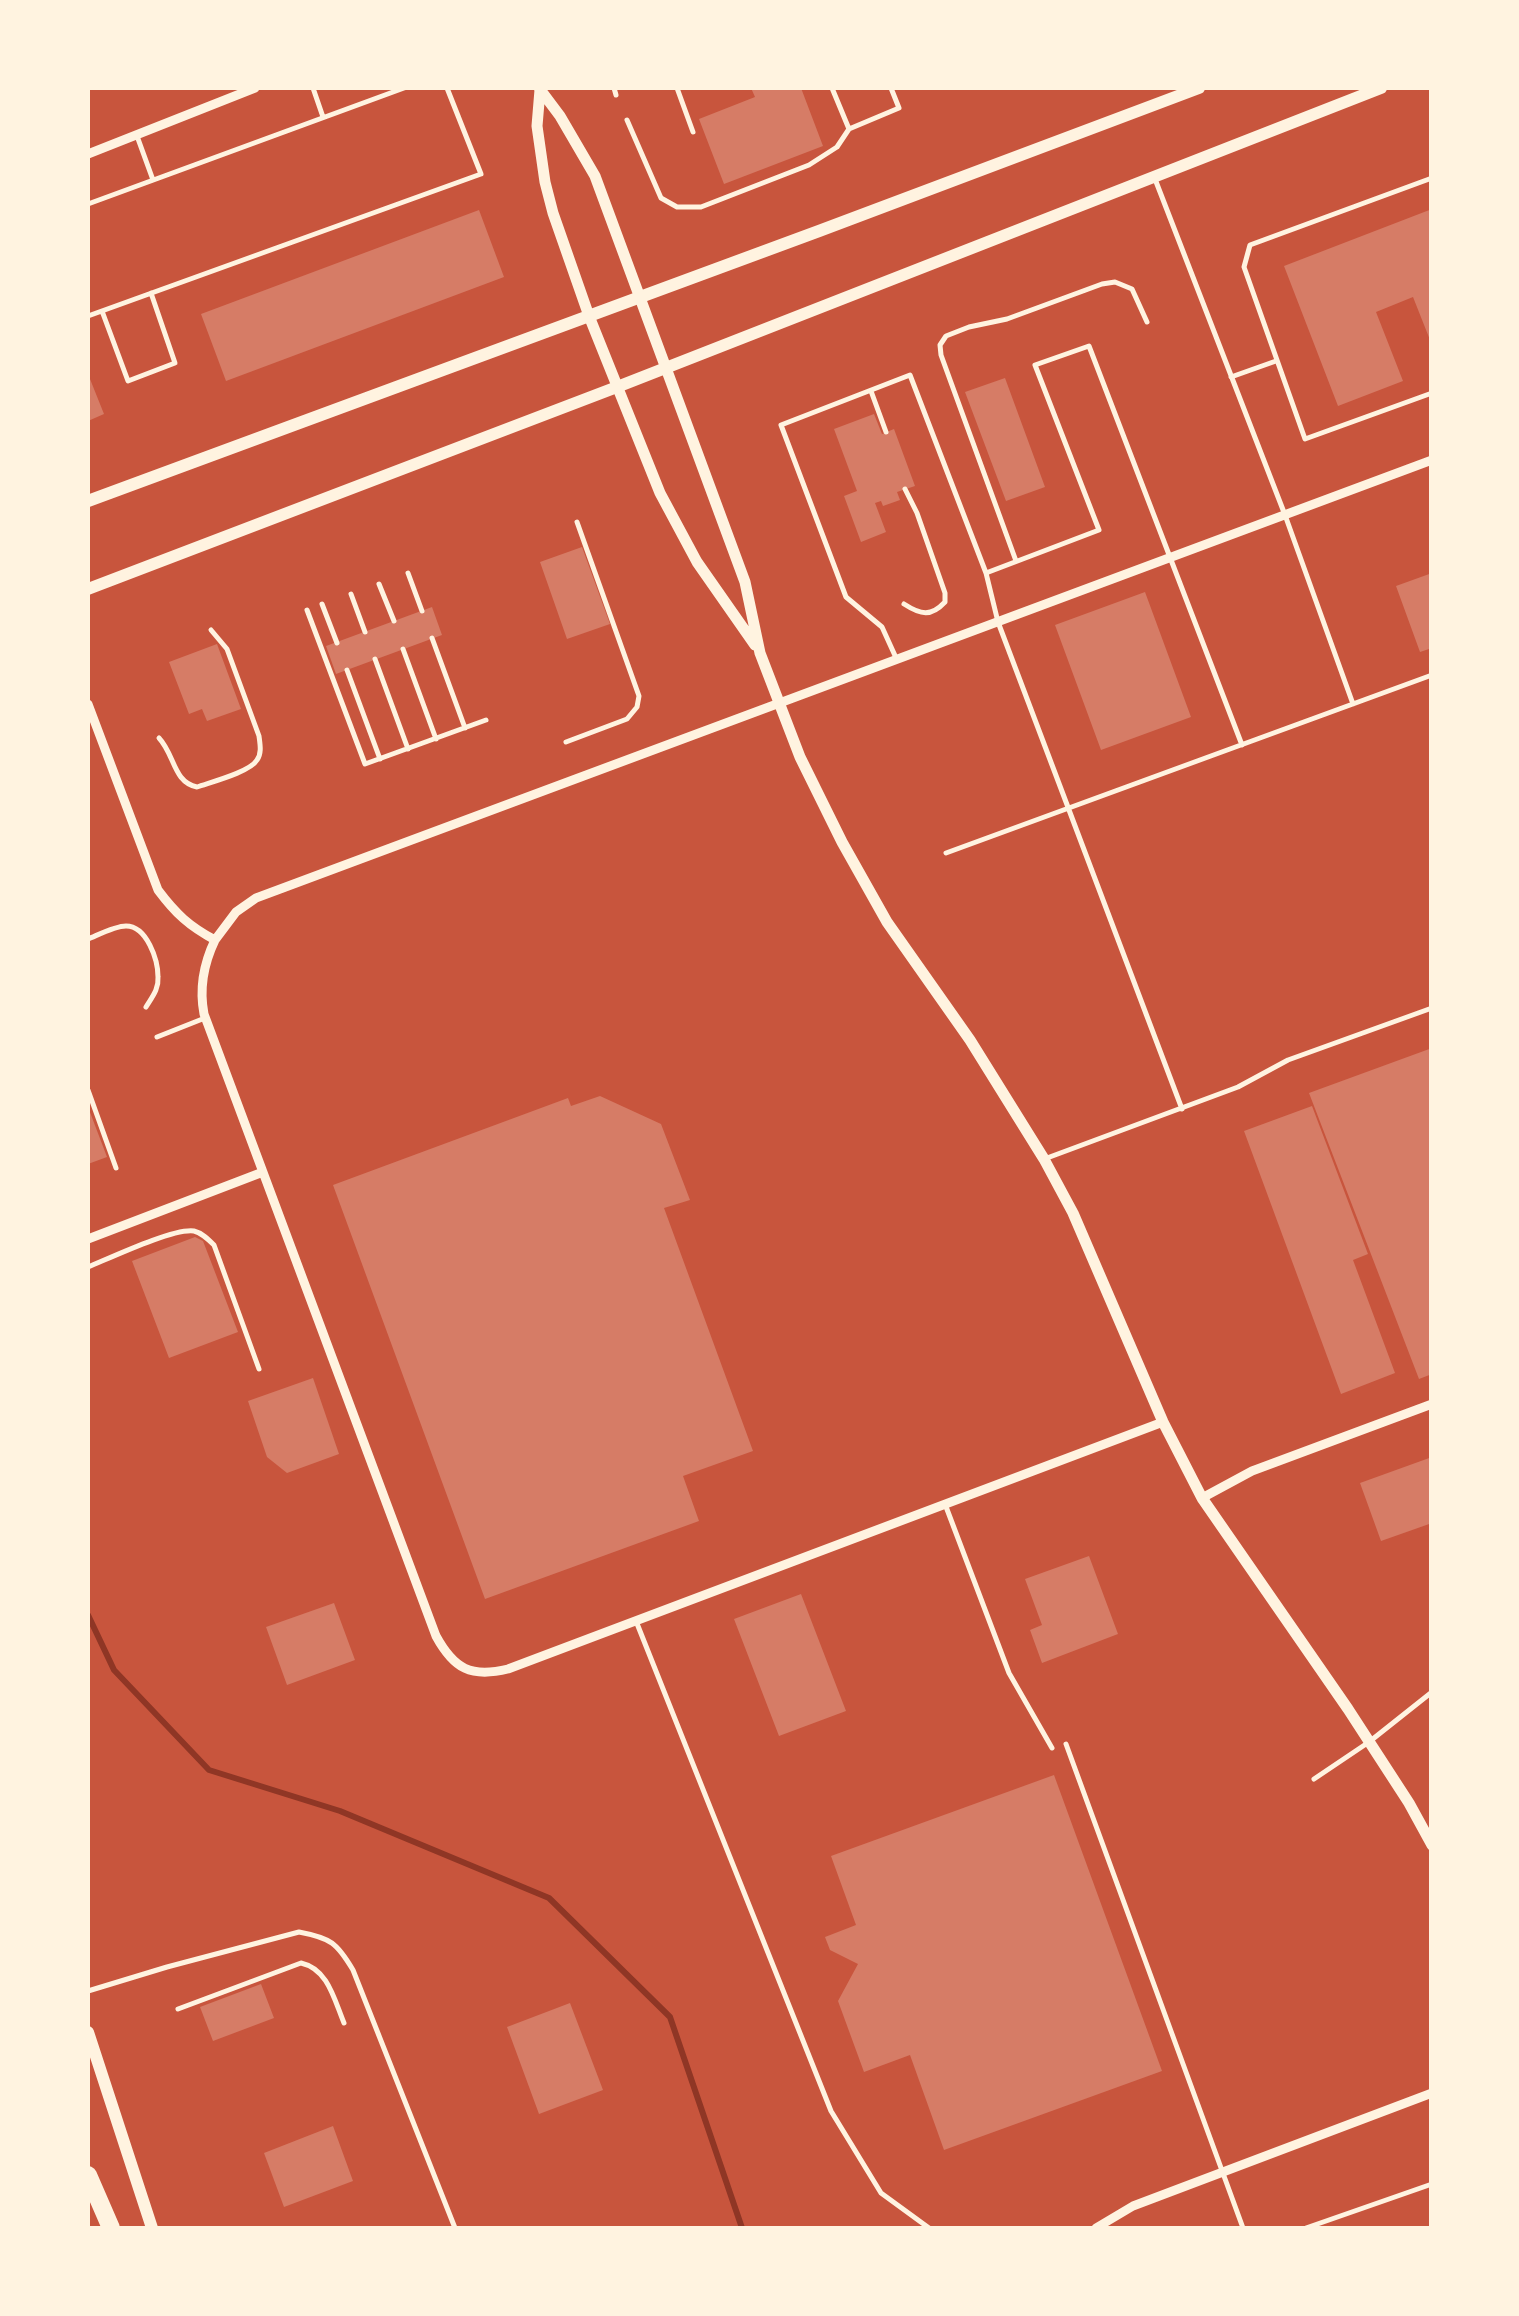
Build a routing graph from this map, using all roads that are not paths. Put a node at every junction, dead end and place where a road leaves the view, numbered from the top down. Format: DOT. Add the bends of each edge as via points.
graph roads {
  1 [pos="255,88"];
  2 [pos="313,88"];
  3 [pos="404,88"];
  4 [pos="447,88"];
  5 [pos="677,88"];
  6 [pos="832,88"];
  7 [pos="891,88"];
  8 [pos="1199,88"];
  9 [pos="1381,88"];
  10 [pos="540,89"];
  11 [pos="324,117"];
  12 [pos="627,120"];
  13 [pos="850,130"];
  14 [pos="693,132"];
  15 [pos="136,134"];
  16 [pos="88,154"];
  17 [pos="1154,176"];
  18 [pos="1432,178"];
  19 [pos="153,180"];
  20 [pos="88,204"];
  21 [pos="151,294"];
  22 [pos="640,297"];
  23 [pos="102,311"];
  24 [pos="88,316"];
  25 [pos="589,316"];
  26 [pos="1146,322"];
  27 [pos="1276,361"];
  28 [pos="667,367"];
  29 [pos="1232,377"];
  30 [pos="617,387"];
  31 [pos="871,391"];
  32 [pos="1431,396"];
  33 [pos="886,432"];
  34 [pos="1432,460"];
  35 [pos="906,489"];
  36 [pos="88,500"];
  37 [pos="1285,515"];
  38 [pos="576,522"];
  39 [pos="1168,558"];
  40 [pos="1016,562"];
  41 [pos="408,573"];
  42 [pos="986,573"];
  43 [pos="380,584"];
  44 [pos="88,590"];
  45 [pos="351,594"];
  46 [pos="322,604"];
  47 [pos="904,604"];
  48 [pos="307,610"];
  49 [pos="422,611"];
  50 [pos="394,622"];
  51 [pos="998,622"];
  52 [pos="211,630"];
  53 [pos="365,632"];
  54 [pos="432,638"];
  55 [pos="336,642"];
  56 [pos="404,649"];
  57 [pos="760,653"];
  58 [pos="375,659"];
  59 [pos="896,660"];
  60 [pos="346,670"];
  61 [pos="1432,675"];
  62 [pos="88,704"];
  63 [pos="780,704"];
  64 [pos="1353,704"];
  65 [pos="486,720"];
  66 [pos="466,728"];
  67 [pos="158,738"];
  68 [pos="436,738"];
  69 [pos="566,742"];
  70 [pos="1242,745"];
  71 [pos="408,749"];
  72 [pos="380,759"];
  73 [pos="1068,808"];
  74 [pos="946,853"];
  75 [pos="88,939"];
  76 [pos="214,940"];
  77 [pos="146,1007"];
  78 [pos="1432,1008"];
  79 [pos="206,1018"];
  80 [pos="157,1037"];
  81 [pos="88,1090"];
  82 [pos="1182,1110"];
  83 [pos="1044,1159"];
  84 [pos="116,1168"];
  85 [pos="262,1172"];
  86 [pos="88,1239"];
  87 [pos="88,1267"];
  88 [pos="260,1370"];
  89 [pos="1432,1404"];
  90 [pos="1163,1422"];
  91 [pos="1202,1498"];
  92 [pos="945,1504"];
  93 [pos="636,1621"];
  94 [pos="1432,1692"];
  95 [pos="1369,1742"];
  96 [pos="1066,1744"];
  97 [pos="1052,1748"];
  98 [pos="1314,1779"];
  99 [pos="1432,1845"];
  100 [pos="88,1992"];
  101 [pos="178,2009"];
  102 [pos="344,2023"];
  103 [pos="88,2032"];
  104 [pos="1432,2093"];
  105 [pos="1223,2172"];
  106 [pos="88,2176"];
  107 [pos="1432,2184"];
  108 [pos="111,2228"];
  109 [pos="152,2228"];
  110 [pos="455,2228"];
  111 [pos="929,2228"];
  112 [pos="1096,2228"];
  113 [pos="1243,2228"];
  114 [pos="1306,2228"];
  1 -- 15 [label="street"];
  2 -- 11 [label="lane"];
  3 -- 11 [label="lane"];
  4 -- 21 [label="lane" via="482,174"];
  5 -- 14 [label="lane"];
  6 -- 13 [label="lane"];
  7 -- 13 [label="lane" via="899,108"];
  8 -- 22 [label="main road"];
  9 -- 17 [label="main road"];
  10 -- 22 [label="street" via="595,176"];
  10 -- 25 [label="street" via="545,182"];
  11 -- 19 [label="lane"];
  12 -- 13 [label="lane" via="661,198 677,207 700,207 809,165"];
  15 -- 16 [label="street"];
  15 -- 19 [label="lane"];
  17 -- 28 [label="main road"];
  17 -- 29 [label="lane"];
  18 -- 27 [label="lane" via="1250,245 1244,267"];
  19 -- 20 [label="lane"];
  21 -- 23 [label="lane"];
  21 -- 23 [label="lane" via="175,363 128,382"];
  22 -- 25 [label="main road"];
  22 -- 28 [label="street"];
  23 -- 24 [label="lane"];
  25 -- 30 [label="street"];
  25 -- 36 [label="main road"];
  26 -- 40 [label="lane" via="1132,289 1115,282 969,327 940,345"];
  27 -- 29 [label="lane"];
  27 -- 32 [label="lane" via="1305,440"];
  28 -- 30 [label="main road"];
  28 -- 57 [label="street" via="745,582"];
  29 -- 37 [label="lane"];
  30 -- 44 [label="main road"];
  30 -- 57 [label="street" via="669,510"];
  31 -- 33 [label="lane"];
  31 -- 42 [label="lane" via="910,375"];
  31 -- 59 [label="lane" via="781,426 846,597 882,627"];
  34 -- 37 [label="street"];
  35 -- 47 [label="lane" via="945,602 926,614"];
  37 -- 39 [label="street"];
  37 -- 64 [label="lane"];
  38 -- 69 [label="lane" via="638,696 627,719"];
  39 -- 40 [label="lane" via="1089,346 1035,365 1098,530"];
  39 -- 51 [label="street"];
  39 -- 70 [label="lane"];
  40 -- 42 [label="lane"];
  41 -- 49 [label="lane"];
  42 -- 51 [label="lane"];
  43 -- 50 [label="lane"];
  45 -- 53 [label="lane"];
  46 -- 55 [label="lane"];
  48 -- 72 [label="lane" via="365,764"];
  51 -- 59 [label="street"];
  51 -- 73 [label="lane"];
  52 -- 67 [label="lane" via="226,649 259,736 258,760 192,787"];
  54 -- 66 [label="lane"];
  56 -- 68 [label="lane"];
  57 -- 63 [label="street"];
  58 -- 71 [label="lane"];
  59 -- 63 [label="street"];
  60 -- 72 [label="lane"];
  61 -- 64 [label="lane"];
  62 -- 76 [label="street" via="158,890 191,928"];
  63 -- 76 [label="street" via="256,898"];
  63 -- 83 [label="street" via="842,842 887,922"];
  64 -- 70 [label="lane"];
  65 -- 66 [label="lane"];
  66 -- 68 [label="lane"];
  68 -- 71 [label="lane"];
  70 -- 73 [label="lane"];
  71 -- 72 [label="lane"];
  73 -- 74 [label="lane"];
  73 -- 82 [label="lane"];
  75 -- 77 [label="lane" via="125,925 138,929 158,977"];
  76 -- 79 [label="street" via="201,998"];
  78 -- 82 [label="lane" via="1288,1060"];
  79 -- 80 [label="lane"];
  79 -- 85 [label="street"];
  81 -- 84 [label="lane"];
  82 -- 83 [label="lane"];
  83 -- 90 [label="street"];
  85 -- 86 [label="street"];
  85 -- 93 [label="street" via="448,1657 484,1675"];
  87 -- 88 [label="lane" via="177,1233 207,1237"];
  89 -- 91 [label="street" via="1252,1471"];
  90 -- 91 [label="street"];
  90 -- 92 [label="street"];
  91 -- 95 [label="street"];
  92 -- 93 [label="street"];
  92 -- 97 [label="lane" via="1009,1673"];
  93 -- 111 [label="lane" via="831,2111 881,2193"];
  94 -- 95 [label="lane"];
  95 -- 98 [label="lane"];
  95 -- 99 [label="street"];
  96 -- 105 [label="lane"];
  100 -- 110 [label="lane" via="299,1932 338,1944"];
  101 -- 102 [label="lane" via="301,1963 322,1974"];
  103 -- 109 [label="main road"];
  104 -- 105 [label="street"];
  105 -- 112 [label="street" via="1133,2206"];
  105 -- 113 [label="lane"];
  106 -- 108 [label="highway"];
  107 -- 114 [label="lane"];
}
